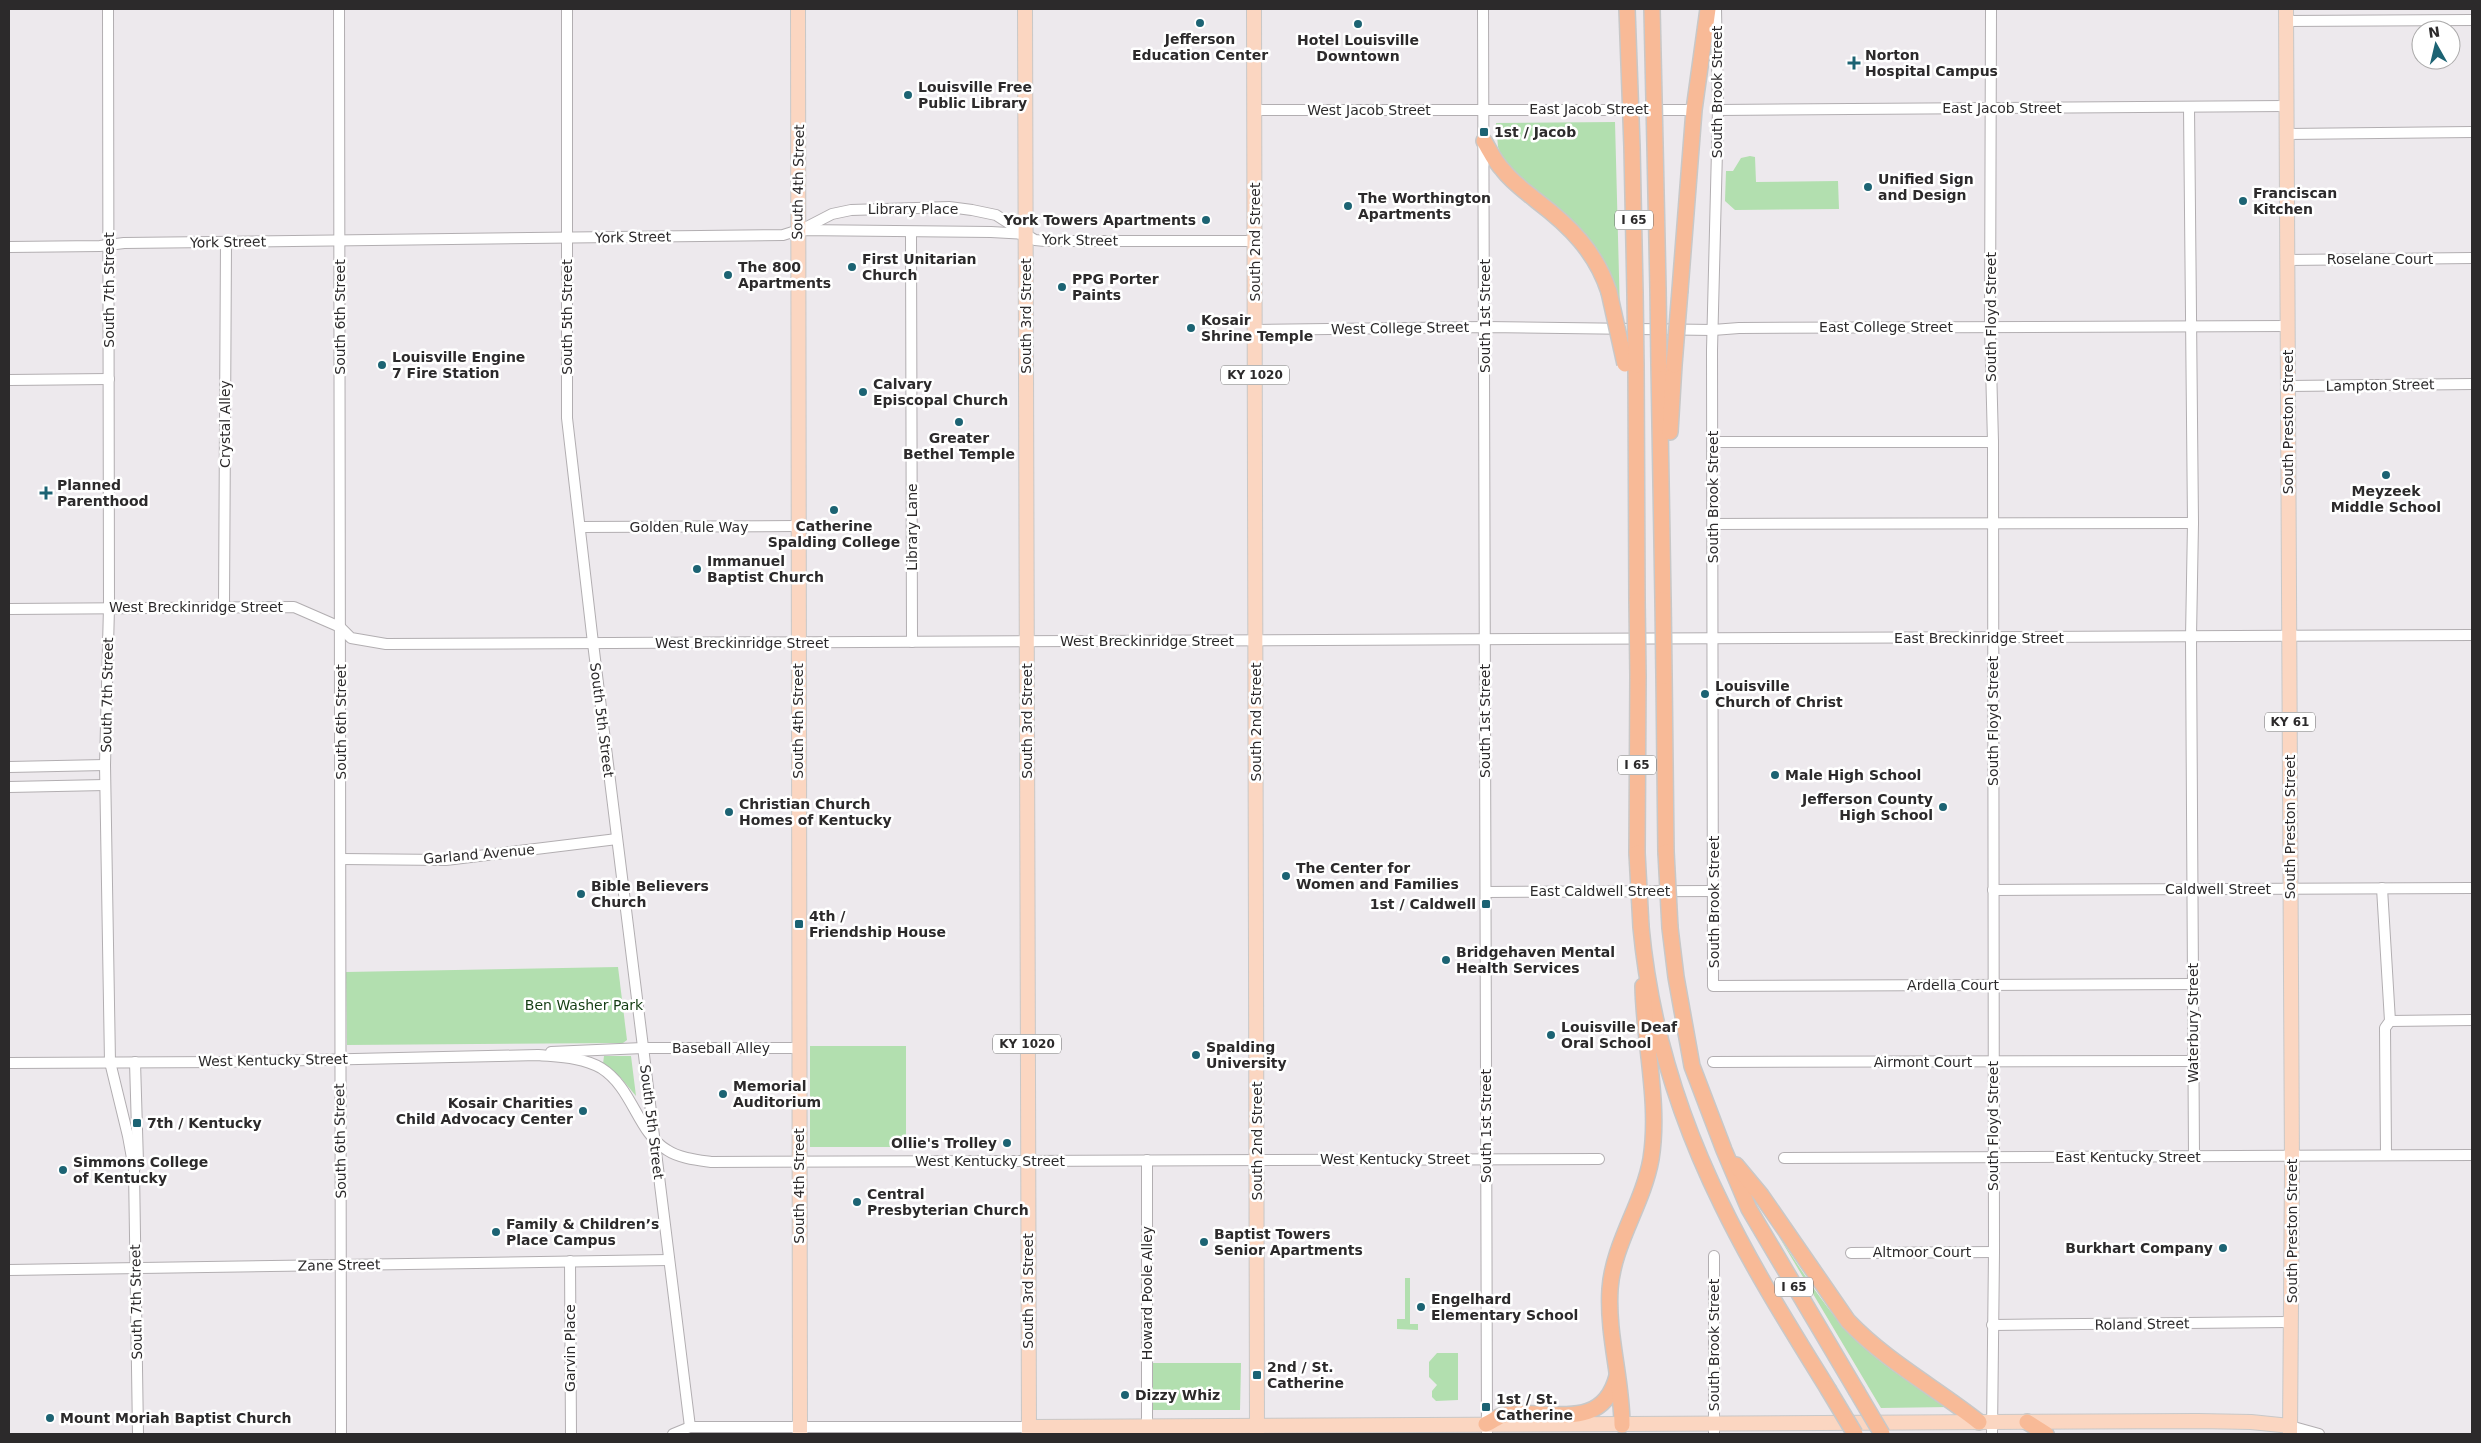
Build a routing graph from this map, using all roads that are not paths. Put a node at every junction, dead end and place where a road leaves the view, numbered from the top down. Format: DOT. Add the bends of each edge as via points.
graph roads {
  1 [pos="108,9"];
  2 [pos="339,9"];
  3 [pos="568,9"];
  4 [pos="798,9"];
  5 [pos="1025,9"];
  6 [pos="1254,9"];
  7 [pos="1483,9"];
  8 [pos="1627,9"];
  9 [pos="1652,9"];
  10 [pos="1708,9"];
  11 [pos="1716,9"];
  12 [pos="1991,9"];
  13 [pos="2286,15"];
  14 [pos="2472,20"];
  15 [pos="2286,106"];
  16 [pos="2189,107"];
  17 [pos="1992,108"];
  18 [pos="1483,109"];
  19 [pos="1255,110"];
  20 [pos="1694,110"];
  21 [pos="1718,110"];
  22 [pos="2472,132"];
  23 [pos="2287,134"];
  24 [pos="1484,141"];
  25 [pos="799,230"];
  26 [pos="911,232"];
  27 [pos="1025,234"];
  28 [pos="567,237"];
  29 [pos="340,240"];
  30 [pos="1255,241"];
  31 [pos="226,242"];
  32 [pos="109,245"];
  33 [pos="9,247"];
  34 [pos="2472,258"];
  35 [pos="2288,260"];
  36 [pos="2190,326"];
  37 [pos="2288,326"];
  38 [pos="1485,327"];
  39 [pos="1990,327"];
  40 [pos="1255,330"];
  41 [pos="1713,330"];
  42 [pos="1667,364"];
  43 [pos="1630,365"];
  44 [pos="109,379"];
  45 [pos="9,380"];
  46 [pos="2472,384"];
  47 [pos="2288,386"];
  48 [pos="1712,442"];
  49 [pos="1992,442"];
  50 [pos="2193,523"];
  51 [pos="1713,524"];
  52 [pos="1993,524"];
  53 [pos="797,526"];
  54 [pos="580,527"];
  55 [pos="224,606"];
  56 [pos="109,607"];
  57 [pos="9,609"];
  58 [pos="340,627"];
  59 [pos="2472,635"];
  60 [pos="2191,637"];
  61 [pos="2289,637"];
  62 [pos="1993,638"];
  63 [pos="1713,639"];
  64 [pos="1485,640"];
  65 [pos="1255,641"];
  66 [pos="798,642"];
  67 [pos="912,642"];
  68 [pos="1026,642"];
  69 [pos="593,643"];
  70 [pos="105,765"];
  71 [pos="9,767"];
  72 [pos="105,785"];
  73 [pos="9,786"];
  74 [pos="617,840"];
  75 [pos="341,859"];
  76 [pos="2382,888"];
  77 [pos="2472,888"];
  78 [pos="2193,889"];
  79 [pos="2290,889"];
  80 [pos="1714,890"];
  81 [pos="1993,890"];
  82 [pos="1486,892"];
  83 [pos="2193,984"];
  84 [pos="1993,985"];
  85 [pos="1713,986"];
  86 [pos="2390,1020"];
  87 [pos="2472,1020"];
  88 [pos="1654,1044"];
  89 [pos="643,1048"];
  90 [pos="799,1048"];
  91 [pos="538,1055"];
  92 [pos="339,1059"];
  93 [pos="2194,1061"];
  94 [pos="110,1062"];
  95 [pos="136,1062"];
  96 [pos="1713,1062"];
  97 [pos="1993,1062"];
  98 [pos="9,1063"];
  99 [pos="654,1137"];
  100 [pos="2386,1155"];
  101 [pos="2472,1155"];
  102 [pos="2194,1156"];
  103 [pos="2292,1156"];
  104 [pos="1993,1157"];
  105 [pos="1784,1158"];
  106 [pos="1486,1159"];
  107 [pos="1599,1159"];
  108 [pos="1147,1160"];
  109 [pos="1257,1160"];
  110 [pos="799,1161"];
  111 [pos="1028,1161"];
  112 [pos="134,1169"];
  113 [pos="1742,1180"];
  114 [pos="1994,1252"];
  115 [pos="1851,1253"];
  116 [pos="1714,1256"];
  117 [pos="670,1260"];
  118 [pos="570,1261"];
  119 [pos="341,1265"];
  120 [pos="136,1268"];
  121 [pos="9,1270"];
  122 [pos="2292,1322"];
  123 [pos="1992,1325"];
  124 [pos="1617,1375"];
  125 [pos="2027,1422"];
  126 [pos="1622,1425"];
  127 [pos="1147,1426"];
  128 [pos="1988,1426"];
  129 [pos="690,1427"];
  130 [pos="1486,1429"];
  131 [pos="1714,1429"];
  132 [pos="1029,1430"];
  133 [pos="1257,1430"];
  134 [pos="2290,1430"];
  135 [pos="800,1431"];
  136 [pos="138,1434"];
  137 [pos="341,1434"];
  138 [pos="571,1434"];
  139 [pos="673,1434"];
  140 [pos="1855,1434"];
  141 [pos="1882,1434"];
  142 [pos="2046,1434"];
  143 [pos="2319,1434"];
  1 -- 32 [label="street, South 7th Street"];
  2 -- 29 [label="street, South 6th Street"];
  3 -- 28 [label="street, South 5th Street"];
  4 -- 25 [label="main road, South 4th Street"];
  5 -- 27 [label="main road, South 3rd Street / KY 1020"];
  6 -- 19 [label="main road, South 2nd Street / KY 1020"];
  7 -- 18 [label="street, South 1st Street"];
  8 -- 43 [label="highway, I 65, bridge" via="1635,293"];
  9 -- 42 [label="highway, I 65, bridge" via="1658,289"];
  10 -- 20 [label="highway"];
  11 -- 21 [label="street, South Brook Street"];
  12 -- 17 [label="street, South Floyd Street"];
  13 -- 14 [label="street"];
  13 -- 15 [label="main road, South Preston Street / KY 61"];
  15 -- 16 [label="street, East Jacob Street"];
  15 -- 23 [label="main road, South Preston Street / KY 61"];
  16 -- 17 [label="street, East Jacob Street"];
  16 -- 36 [label="street, Waterbury Street"];
  17 -- 21 [label="street, East Jacob Street"];
  17 -- 39 [label="street, South Floyd Street"];
  18 -- 19 [label="street, West Jacob Street"];
  18 -- 20 [label="street, East Jacob Street"];
  18 -- 24 [label="street, South 1st Street"];
  19 -- 30 [label="main road, South 2nd Street / KY 1020"];
  20 -- 42 [label="highway, bridge" via="1680,290"];
  21 -- 41 [label="street, South Brook Street"];
  22 -- 23 [label="street"];
  23 -- 35 [label="main road, South Preston Street / KY 61"];
  24 -- 38 [label="street, South 1st Street"];
  24 -- 43 [label="highway, bridge" via="1513,182 1580,238 1604,277"];
  25 -- 26 [label="street, York Street"];
  25 -- 27 [label="street, Library Place" via="832,214 851,210 943,207 996,215"];
  25 -- 28 [label="street, York Street" via="783,235"];
  25 -- 53 [label="main road, South 4th Street"];
  26 -- 27 [label="street, York Street"];
  26 -- 67 [label="street, Library Lane"];
  27 -- 30 [label="street, York Street" via="1045,241"];
  27 -- 68 [label="main road, South 3rd Street / KY 1020"];
  28 -- 29 [label="street, York Street"];
  28 -- 54 [label="street, South 5th Street" via="567,418"];
  29 -- 31 [label="street, York Street"];
  29 -- 58 [label="street, South 6th Street"];
  30 -- 40 [label="main road, South 2nd Street / KY 1020"];
  31 -- 32 [label="street, York Street"];
  31 -- 55 [label="street, Crystal Alley"];
  32 -- 33 [label="street, York Street"];
  32 -- 44 [label="street, South 7th Street"];
  34 -- 35 [label="street, Roselane Court"];
  35 -- 37 [label="main road, South Preston Street / KY 61"];
  36 -- 37 [label="street, East College Street"];
  36 -- 39 [label="street, East College Street"];
  36 -- 50 [label="street, Waterbury Street"];
  37 -- 47 [label="main road, South Preston Street / KY 61"];
  38 -- 40 [label="street, West College Street"];
  38 -- 41 [label="street, East College Street"];
  38 -- 64 [label="street, South 1st Street"];
  39 -- 41 [label="street, East College Street"];
  39 -- 49 [label="street, South Floyd Street"];
  40 -- 65 [label="main road, South 2nd Street / KY 1020"];
  41 -- 48 [label="street, South Brook Street"];
  42 -- 113 [label="highway, I 65, bridge" via="1661,533 1670,928 1692,1066 1724,1150"];
  43 -- 88 [label="highway, I 65, bridge" via="1636,444 1637,853 1643,1016"];
  44 -- 45 [label="street"];
  44 -- 56 [label="street, South 7th Street"];
  46 -- 47 [label="street, Lampton Street"];
  47 -- 61 [label="main road, South Preston Street / KY 61"];
  48 -- 49 [label="street"];
  48 -- 51 [label="street, South Brook Street"];
  49 -- 52 [label="street, South Floyd Street"];
  50 -- 52 [label="street"];
  50 -- 60 [label="street, Waterbury Street"];
  51 -- 52 [label="street"];
  51 -- 63 [label="street, South Brook Street"];
  52 -- 62 [label="street, South Floyd Street"];
  53 -- 54 [label="street, Golden Rule Way"];
  53 -- 66 [label="main road, South 4th Street"];
  54 -- 69 [label="street, South 5th Street"];
  55 -- 56 [label="street, West Breckinridge Street"];
  55 -- 58 [label="street, West Breckinridge Street" via="294,607"];
  56 -- 57 [label="street, West Breckinridge Street"];
  56 -- 70 [label="street, South 7th Street"];
  58 -- 69 [label="street, West Breckinridge Street" via="351,638 386,644"];
  58 -- 75 [label="street, South 6th Street"];
  59 -- 61 [label="street, East Breckinridge Street"];
  60 -- 61 [label="street, East Breckinridge Street"];
  60 -- 62 [label="street, East Breckinridge Street"];
  60 -- 78 [label="street, Waterbury Street"];
  61 -- 79 [label="main road, South Preston Street / KY 61"];
  62 -- 63 [label="street, East Breckinridge Street"];
  62 -- 81 [label="street, South Floyd Street"];
  63 -- 64 [label="street, East Breckinridge Street"];
  63 -- 80 [label="street, South Brook Street"];
  64 -- 65 [label="street, West Breckinridge Street"];
  64 -- 82 [label="street, South 1st Street"];
  65 -- 68 [label="street, West Breckinridge Street"];
  65 -- 109 [label="main road, South 2nd Street / KY 1020"];
  66 -- 67 [label="street, West Breckinridge Street"];
  66 -- 69 [label="street, West Breckinridge Street"];
  66 -- 90 [label="main road, South 4th Street"];
  67 -- 68 [label="street, West Breckinridge Street"];
  68 -- 111 [label="main road, South 3rd Street / KY 1020"];
  69 -- 74 [label="street, South 5th Street"];
  70 -- 71 [label="street"];
  70 -- 72 [label="street, South 7th Street"];
  72 -- 73 [label="street"];
  72 -- 94 [label="street, South 7th Street"];
  74 -- 75 [label="street, Garland Avenue" via="446,860"];
  74 -- 89 [label="street, South 5th Street"];
  75 -- 92 [label="street, South 6th Street"];
  76 -- 77 [label="street, Caldwell Street"];
  76 -- 79 [label="street, Caldwell Street"];
  76 -- 86 [label="street"];
  78 -- 79 [label="street, Caldwell Street"];
  78 -- 81 [label="street, Caldwell Street"];
  78 -- 83 [label="street, Waterbury Street"];
  79 -- 103 [label="main road, South Preston Street / KY 61"];
  80 -- 82 [label="street, East Caldwell Street"];
  80 -- 85 [label="street, South Brook Street"];
  81 -- 84 [label="street, South Floyd Street"];
  82 -- 106 [label="street, South 1st Street"];
  83 -- 84 [label="street, Ardella Court"];
  83 -- 93 [label="street, Waterbury Street"];
  84 -- 85 [label="street, Ardella Court"];
  84 -- 97 [label="street, South Floyd Street"];
  86 -- 87 [label="street"];
  86 -- 100 [label="street" via="2385,1028"];
  88 -- 124 [label="highway" via="1652,1152 1613,1272 1610,1295"];
  88 -- 140 [label="highway, I 65, bridge" via="1728,1218"];
  89 -- 90 [label="street, Baseball Alley"];
  89 -- 91 [label="street, West Kentucky Street" via="558,1051"];
  89 -- 99 [label="street, South 5th Street"];
  90 -- 110 [label="main road, South 4th Street"];
  91 -- 92 [label="street, West Kentucky Street"];
  91 -- 99 [label="street, West Kentucky Street" via="580,1060 609,1074 623,1088"];
  92 -- 95 [label="street, West Kentucky Street"];
  92 -- 119 [label="street, South 6th Street"];
  93 -- 97 [label="street, Airmont Court"];
  93 -- 102 [label="street, Waterbury Street"];
  94 -- 95 [label="street, West Kentucky Street"];
  94 -- 98 [label="street, West Kentucky Street"];
  94 -- 112 [label="street, South 7th Street"];
  95 -- 112 [label="street, South 7th Street" via="138,1163"];
  96 -- 97 [label="street, Airmont Court"];
  97 -- 104 [label="street, South Floyd Street"];
  99 -- 110 [label="street, West Kentucky Street" via="666,1150 694,1160"];
  99 -- 117 [label="street, South 5th Street"];
  100 -- 101 [label="street, East Kentucky Street"];
  100 -- 103 [label="street, East Kentucky Street"];
  102 -- 103 [label="street, East Kentucky Street"];
  102 -- 104 [label="street, East Kentucky Street"];
  103 -- 122 [label="main road, South Preston Street / KY 61"];
  104 -- 105 [label="street, East Kentucky Street"];
  104 -- 114 [label="street, South Floyd Street"];
  106 -- 107 [label="street"];
  106 -- 109 [label="street, West Kentucky Street"];
  106 -- 130 [label="street, South 1st Street"];
  108 -- 109 [label="street, West Kentucky Street"];
  108 -- 111 [label="street, West Kentucky Street"];
  108 -- 127 [label="street, Howard Poole Alley"];
  109 -- 133 [label="main road, South 2nd Street / KY 1020"];
  110 -- 111 [label="street, West Kentucky Street"];
  110 -- 135 [label="main road, South 4th Street"];
  111 -- 132 [label="main road, South 3rd Street / KY 1020"];
  112 -- 120 [label="street, South 7th Street"];
  113 -- 128 [label="highway" via="1863,1337"];
  113 -- 141 [label="highway, I 65, bridge" via="1749,1209"];
  114 -- 115 [label="street, Altmoor Court"];
  114 -- 123 [label="street, South Floyd Street"];
  116 -- 131 [label="street, South Brook Street"];
  117 -- 118 [label="street, Zane Street"];
  117 -- 129 [label="street, South 5th Street"];
  118 -- 119 [label="street, Zane Street"];
  118 -- 138 [label="street, Garvin Place"];
  119 -- 120 [label="street, Zane Street"];
  119 -- 137 [label="street, South 6th Street"];
  120 -- 121 [label="street, Zane Street"];
  120 -- 136 [label="street, South 7th Street"];
  122 -- 123 [label="street, Roland Street"];
  122 -- 134 [label="main road, South Preston Street / KY 61"];
  123 -- 128 [label="street, South Floyd Street"];
  124 -- 126 [label="highway"];
  124 -- 130 [label="highway" via="1608,1396 1591,1411 1575,1415 1502,1415"];
  125 -- 128 [label="main road"];
  125 -- 134 [label="main road" via="2245,1422"];
  125 -- 142 [label="highway"];
  126 -- 130 [label="main road"];
  126 -- 131 [label="main road"];
  127 -- 132 [label="main road"];
  127 -- 133 [label="main road"];
  128 -- 131 [label="main road"];
  129 -- 135 [label="street"];
  129 -- 139 [label="street"];
  130 -- 133 [label="main road"];
  132 -- 135 [label="street"];
  134 -- 143 [label="street"];
}
